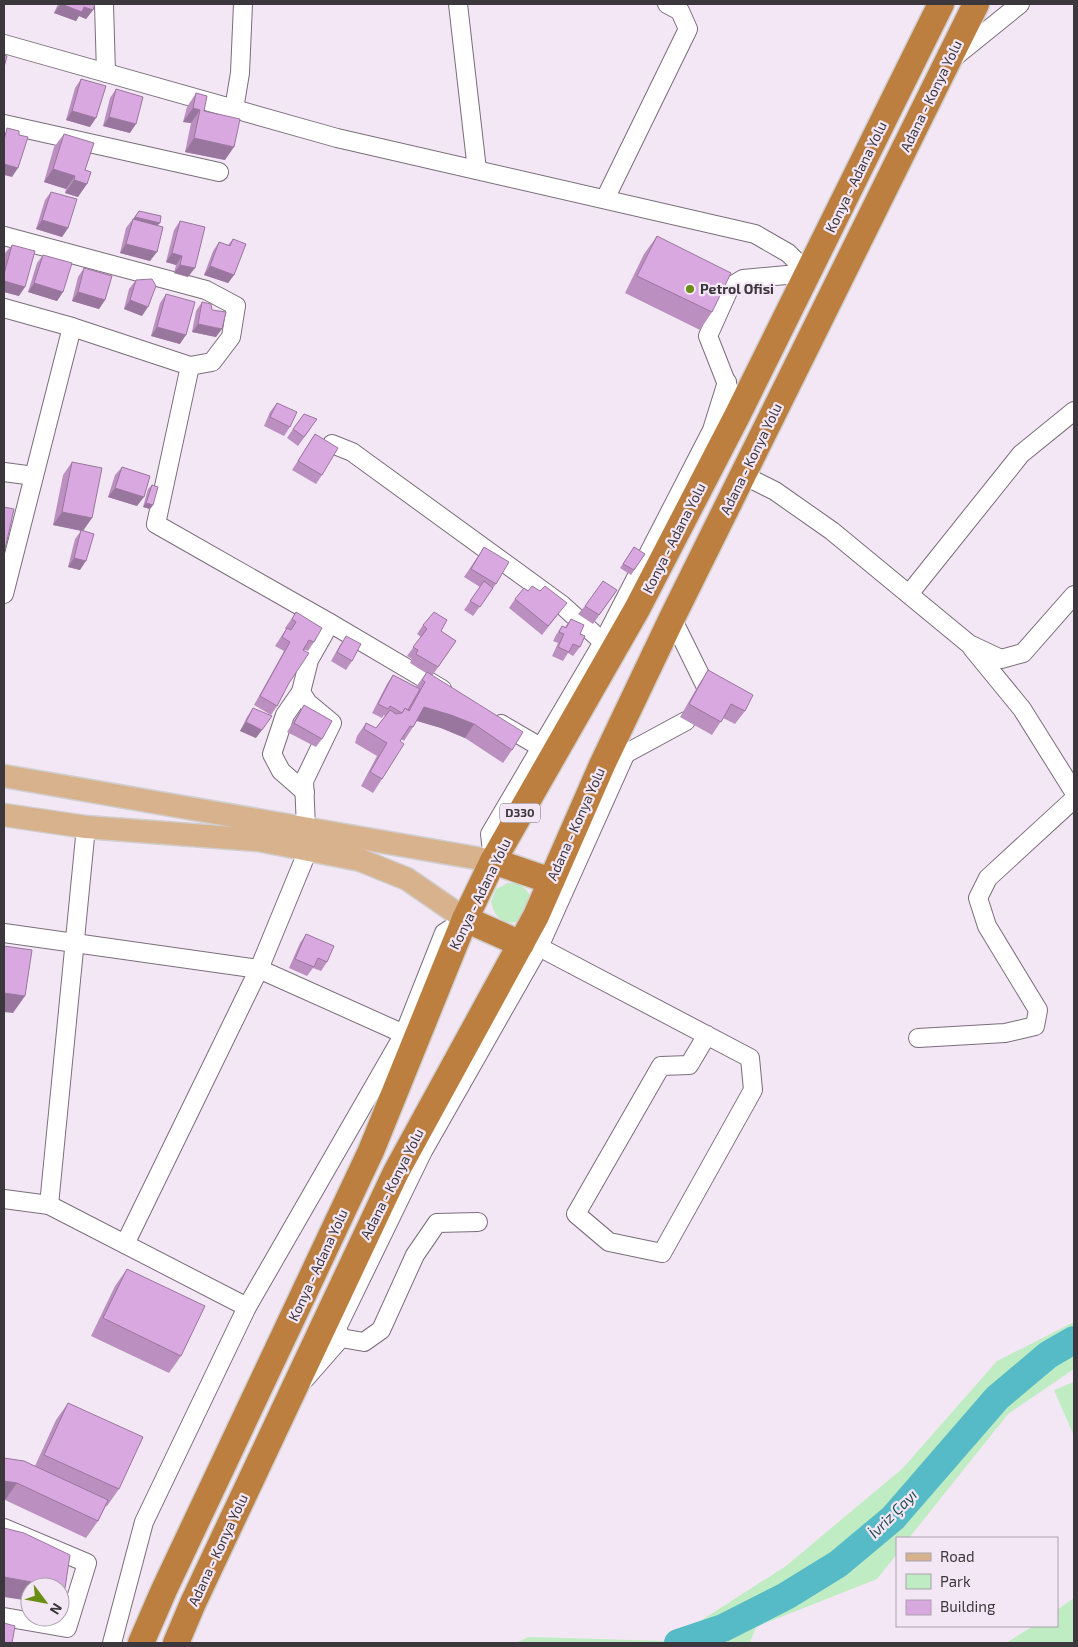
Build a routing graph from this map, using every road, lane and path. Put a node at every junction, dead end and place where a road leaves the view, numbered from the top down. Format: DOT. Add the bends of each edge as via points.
graph roads {
  1 [pos="104,4"];
  2 [pos="243,4"];
  3 [pos="458,4"];
  4 [pos="667,4"];
  5 [pos="941,4"];
  6 [pos="976,4"];
  7 [pos="1020,4"];
  8 [pos="4,44"];
  9 [pos="946,64"];
  10 [pos="106,74"];
  11 [pos="234,109"];
  12 [pos="4,124"];
  13 [pos="478,170"];
  14 [pos="219,172"];
  15 [pos="605,200"];
  16 [pos="4,236"];
  17 [pos="808,273"];
  18 [pos="4,308"];
  19 [pos="72,327"];
  20 [pos="190,366"];
  21 [pos="727,382"];
  22 [pos="1074,411"];
  23 [pos="737,416"];
  24 [pos="332,444"];
  25 [pos="4,472"];
  26 [pos="743,475"];
  27 [pos="34,476"];
  28 [pos="4,594"];
  29 [pos="909,594"];
  30 [pos="1074,595"];
  31 [pos="672,618"];
  32 [pos="330,623"];
  33 [pos="603,642"];
  34 [pos="969,644"];
  35 [pos="706,687"];
  36 [pos="302,692"];
  37 [pos="457,698"];
  38 [pos="491,718"];
  39 [pos="686,721"];
  40 [pos="542,748"];
  41 [pos="614,760"];
  42 [pos="4,776"];
  43 [pos="305,792"];
  44 [pos="1074,792"];
  45 [pos="1074,799"];
  46 [pos="4,815"];
  47 [pos="86,827"];
  48 [pos="306,828"];
  49 [pos="308,850"];
  50 [pos="493,861"];
  51 [pos="551,881"];
  52 [pos="464,920"];
  53 [pos="4,933"];
  54 [pos="75,943"];
  55 [pos="530,945"];
  56 [pos="259,969"];
  57 [pos="404,1034"];
  58 [pos="707,1035"];
  59 [pos="918,1038"];
  60 [pos="4,1199"];
  61 [pos="49,1205"];
  62 [pos="478,1222"];
  63 [pos="125,1244"];
  64 [pos="247,1307"];
  65 [pos="341,1338"];
  66 [pos="289,1398"];
  67 [pos="4,1528"];
  68 [pos="4,1617"];
  69 [pos="112,1643"];
  70 [pos="141,1643"];
  71 [pos="176,1643"];
  1 -- 10 [label="street"];
  2 -- 11 [label="street" via="240,73"];
  3 -- 13 [label="street"];
  4 -- 15 [label="street" via="680,10 688,29"];
  5 -- 17 [label="highway, Konya - Adana Yolu / D330"];
  6 -- 9 [label="highway, Adana - Konya Yolu"];
  7 -- 9 [label="street"];
  8 -- 10 [label="street"];
  9 -- 26 [label="highway, Adana - Konya Yolu"];
  10 -- 11 [label="street"];
  11 -- 13 [label="street" via="337,138"];
  12 -- 14 [label="street"];
  13 -- 15 [label="street"];
  15 -- 17 [label="street" via="755,234 788,253"];
  16 -- 20 [label="street" via="206,290 236,306 231,337 212,362"];
  17 -- 21 [label="street" via="743,279 730,287 708,336"];
  17 -- 23 [label="highway, Konya - Adana Yolu / D330"];
  18 -- 19 [label="street"];
  19 -- 20 [label="street"];
  19 -- 27 [label="street"];
  20 -- 32 [label="street" via="156,524"];
  21 -- 23 [label="street"];
  21 -- 33 [label="street" via="712,430"];
  22 -- 29 [label="street" via="1021,454"];
  23 -- 50 [label="highway, Konya - Adana Yolu / D330" via="637,609"];
  24 -- 33 [label="street" via="352,452 552,598"];
  25 -- 27 [label="street"];
  26 -- 29 [label="street" via="776,491 832,531"];
  26 -- 31 [label="highway, Adana - Konya Yolu"];
  27 -- 28 [label="street"];
  29 -- 34 [label="street"];
  30 -- 34 [label="street" via="1023,653 1001,659"];
  31 -- 35 [label="street"];
  31 -- 41 [label="highway, Adana - Konya Yolu"];
  32 -- 36 [label="street" via="309,660"];
  32 -- 37 [label="street"];
  33 -- 40 [label="street"];
  34 -- 44 [label="street" via="1022,709"];
  36 -- 43 [label="street" via="308,703 332,724 304,781"];
  36 -- 43 [label="street" via="285,715 272,754 281,771"];
  38 -- 40 [label="street"];
  39 -- 41 [label="street"];
  40 -- 50 [label="street" via="490,834"];
  41 -- 51 [label="highway, Adana - Konya Yolu"];
  41 -- 55 [label="street"];
  42 -- 48 [label="main road"];
  43 -- 48 [label="street"];
  45 -- 59 [label="street" via="988,878 978,898 987,926 1038,1010 1035,1026 1005,1033"];
  46 -- 47 [label="main road"];
  47 -- 49 [label="main road" via="258,840"];
  47 -- 54 [label="street"];
  48 -- 50 [label="main road"];
  49 -- 52 [label="main road" via="360,860 407,879"];
  49 -- 56 [label="street"];
  50 -- 51 [label="highway"];
  50 -- 52 [label="highway, Konya - Adana Yolu / D330"];
  51 -- 55 [label="highway, Adana - Konya Yolu" via="536,916"];
  52 -- 55 [label="highway"];
  52 -- 57 [label="street" via="444,933"];
  52 -- 70 [label="highway, Konya - Adana Yolu / D330" via="371,1151"];
  53 -- 54 [label="street"];
  54 -- 56 [label="street"];
  54 -- 61 [label="street"];
  55 -- 58 [label="street"];
  55 -- 65 [label="street" via="423,1151 337,1328"];
  55 -- 66 [label="highway, Adana - Konya Yolu" via="396,1172"];
  56 -- 57 [label="street"];
  56 -- 63 [label="street"];
  57 -- 64 [label="street"];
  58 -- 58 [label="street" via="689,1064 661,1066 576,1214 609,1242 662,1253 753,1090 750,1058"];
  60 -- 61 [label="street"];
  61 -- 63 [label="street"];
  62 -- 65 [label="street" via="437,1223 415,1255 381,1330 364,1342"];
  63 -- 64 [label="street"];
  64 -- 69 [label="street" via="144,1522"];
  65 -- 66 [label="street"];
  66 -- 71 [label="highway, Adana - Konya Yolu"];
  67 -- 68 [label="street" via="88,1562 67,1628"];
}
